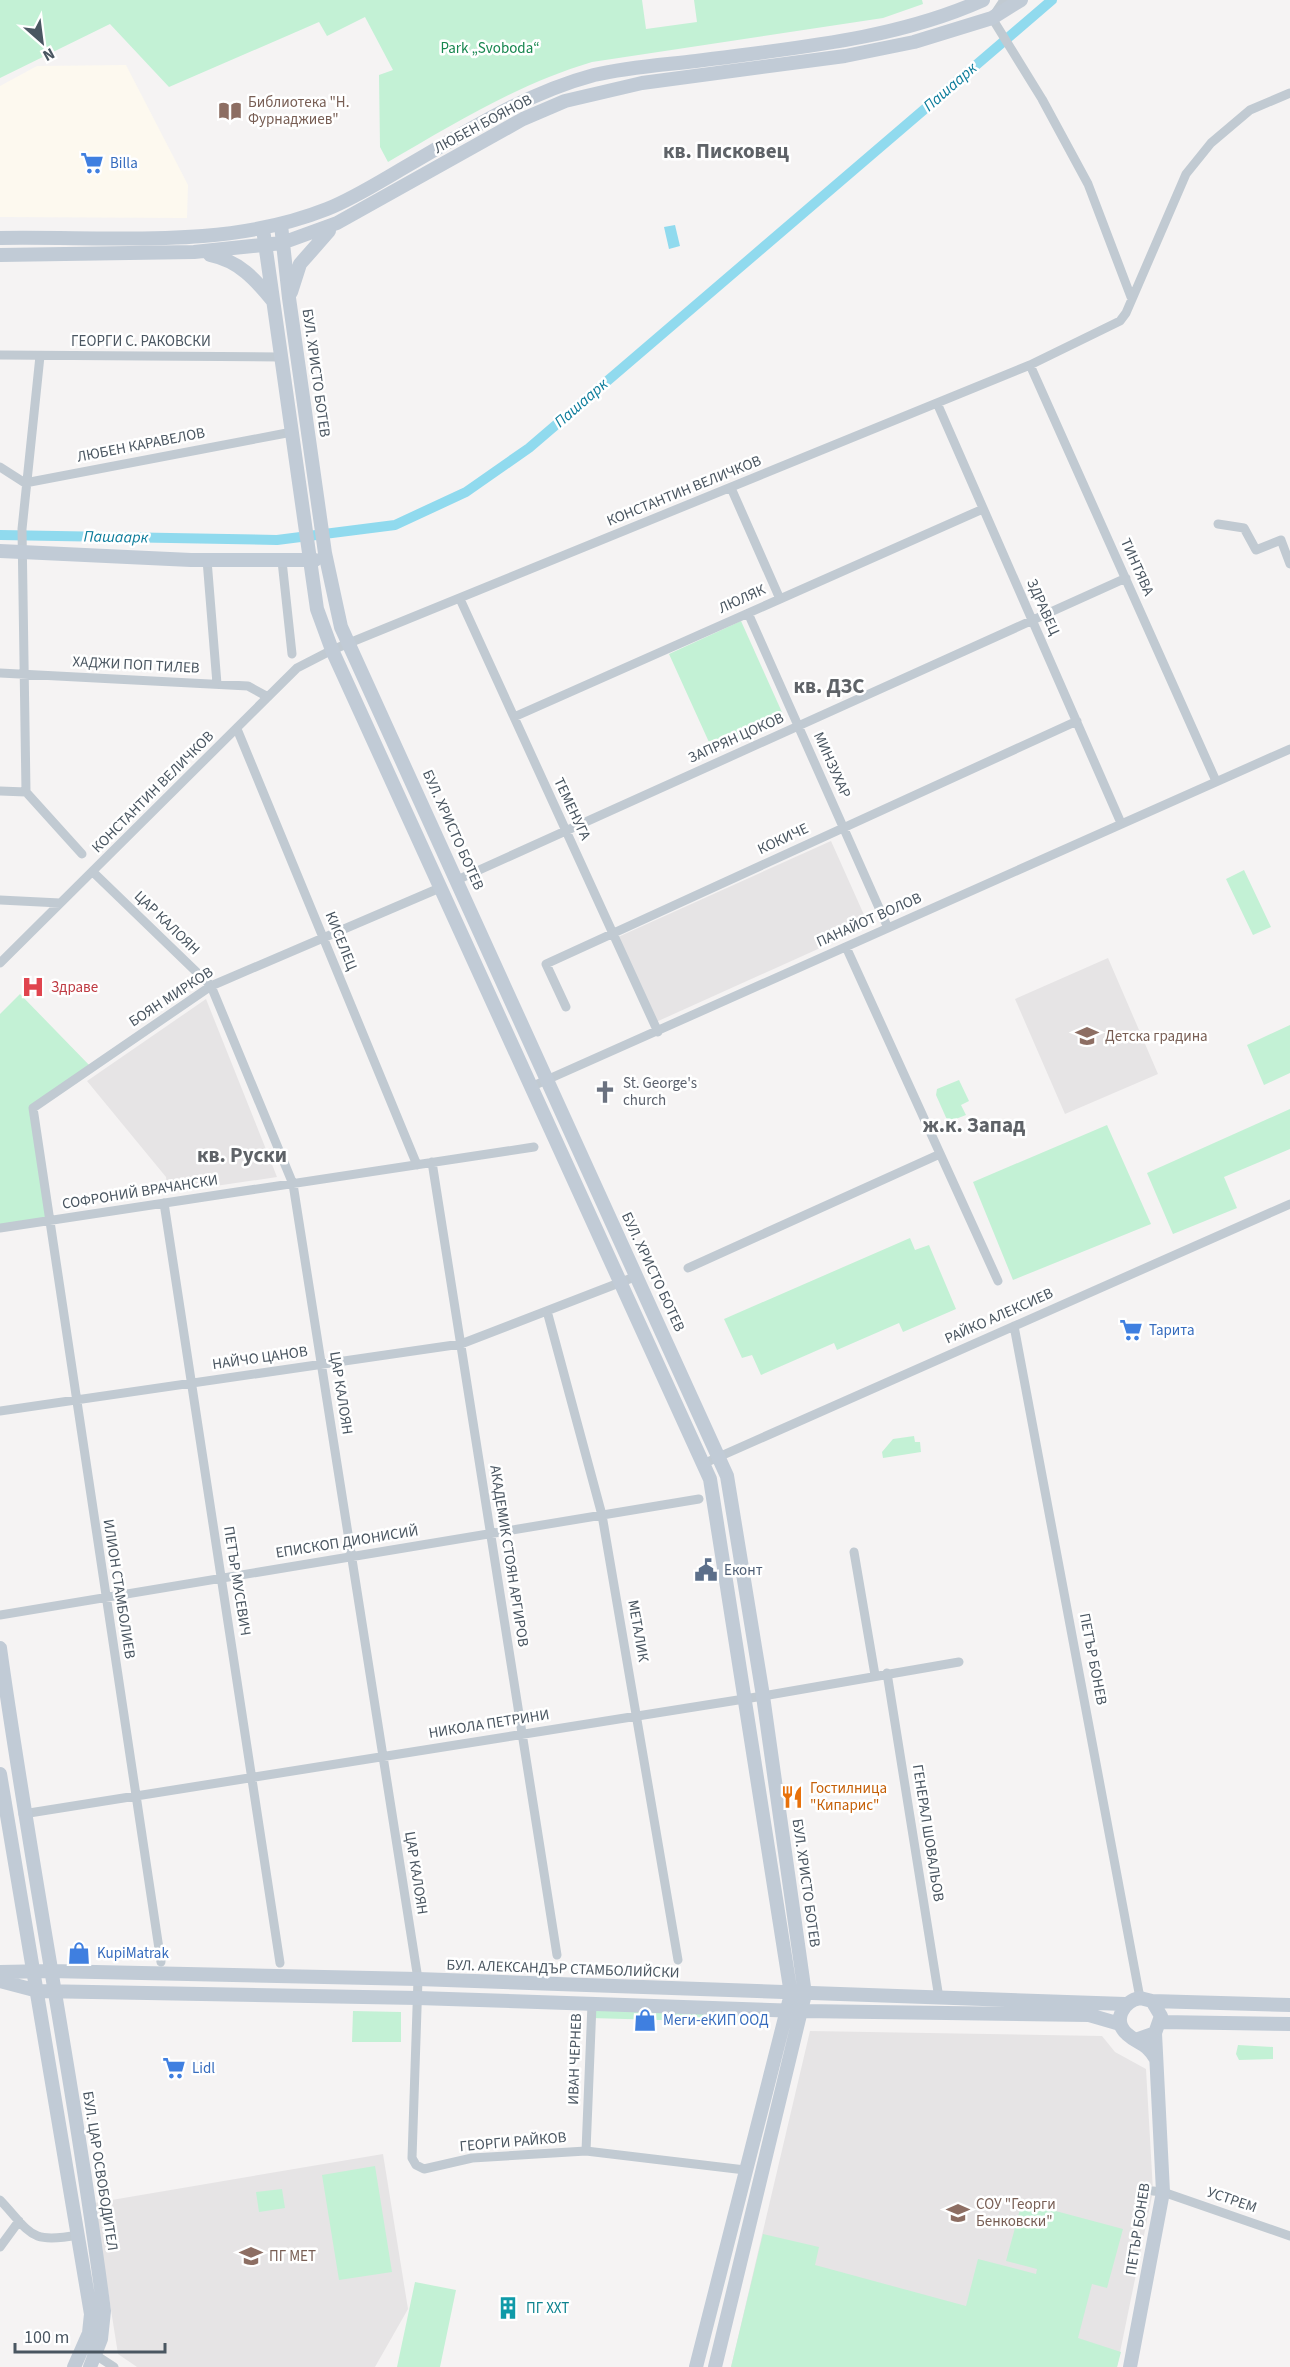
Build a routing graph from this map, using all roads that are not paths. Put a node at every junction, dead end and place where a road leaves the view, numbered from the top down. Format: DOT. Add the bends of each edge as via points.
graph roads {
  1 [pos="983,0"];
  2 [pos="1004,0"];
  3 [pos="1021,0"];
  4 [pos="992,18"];
  5 [pos="694,61"];
  6 [pos="697,77"];
  7 [pos="1290,93"];
  8 [pos="337,223"];
  9 [pos="281,225"];
  10 [pos="263,229"];
  11 [pos="0,238"];
  12 [pos="282,243"];
  13 [pos="266,247"];
  14 [pos="194,252"];
  15 [pos="0,255"];
  16 [pos="1131,297"];
  17 [pos="289,298"];
  18 [pos="274,303"];
  19 [pos="0,356"];
  20 [pos="39,356"];
  21 [pos="281,357"];
  22 [pos="1030,365"];
  23 [pos="937,404"];
  24 [pos="292,432"];
  25 [pos="0,467"];
  26 [pos="25,483"];
  27 [pos="731,488"];
  28 [pos="983,509"];
  29 [pos="1218,524"];
  30 [pos="0,551"];
  31 [pos="22,553"];
  32 [pos="326,556"];
  33 [pos="308,558"];
  34 [pos="207,560"];
  35 [pos="282,561"];
  36 [pos="1290,564"];
  37 [pos="1126,578"];
  38 [pos="460,599"];
  39 [pos="780,599"];
  40 [pos="748,613"];
  41 [pos="1032,620"];
  42 [pos="348,644"];
  43 [pos="332,650"];
  44 [pos="292,654"];
  45 [pos="0,673"];
  46 [pos="25,673"];
  47 [pos="217,684"];
  48 [pos="268,697"];
  49 [pos="514,717"];
  50 [pos="1077,721"];
  51 [pos="798,726"];
  52 [pos="237,729"];
  53 [pos="1289,751"];
  54 [pos="1216,781"];
  55 [pos="0,791"];
  56 [pos="26,792"];
  57 [pos="1121,823"];
  58 [pos="843,828"];
  59 [pos="566,831"];
  60 [pos="82,854"];
  61 [pos="94,873"];
  62 [pos="457,880"];
  63 [pos="442,887"];
  64 [pos="0,900"];
  65 [pos="60,903"];
  66 [pos="888,928"];
  67 [pos="613,934"];
  68 [pos="324,940"];
  69 [pos="846,947"];
  70 [pos="0,963"];
  71 [pos="211,986"];
  72 [pos="566,1007"];
  73 [pos="658,1032"];
  74 [pos="548,1081"];
  75 [pos="533,1086"];
  76 [pos="534,1147"];
  77 [pos="940,1154"];
  78 [pos="432,1162"];
  79 [pos="417,1165"];
  80 [pos="292,1184"];
  81 [pos="164,1203"];
  82 [pos="1290,1204"];
  83 [pos="48,1221"];
  84 [pos="0,1228"];
  85 [pos="688,1268"];
  86 [pos="637,1276"];
  87 [pos="998,1281"];
  88 [pos="621,1282"];
  89 [pos="547,1311"];
  90 [pos="1014,1326"];
  91 [pos="461,1344"];
  92 [pos="321,1364"];
  93 [pos="191,1382"];
  94 [pos="75,1402"];
  95 [pos="0,1411"];
  96 [pos="720,1457"];
  97 [pos="705,1463"];
  98 [pos="699,1499"];
  99 [pos="602,1515"];
  100 [pos="491,1534"];
  101 [pos="854,1552"];
  102 [pos="351,1557"];
  103 [pos="221,1579"];
  104 [pos="105,1598"];
  105 [pos="0,1615"];
  106 [pos="0,1648"];
  107 [pos="959,1662"];
  108 [pos="887,1673"];
  109 [pos="875,1675"];
  110 [pos="763,1696"];
  111 [pos="744,1699"];
  112 [pos="637,1715"];
  113 [pos="522,1733"];
  114 [pos="382,1756"];
  115 [pos="0,1774"];
  116 [pos="252,1777"];
  117 [pos="135,1796"];
  118 [pos="23,1814"];
  119 [pos="3,1824"];
  120 [pos="557,1955"];
  121 [pos="678,1960"];
  122 [pos="161,1962"];
  123 [pos="280,1963"];
  124 [pos="34,1971"];
  125 [pos="50,1971"];
  126 [pos="0,1972"];
  127 [pos="418,1980"];
  128 [pos="0,1981"];
  129 [pos="38,1991"];
  130 [pos="54,1991"];
  131 [pos="798,1994"];
  132 [pos="418,1998"];
  133 [pos="939,1998"];
  134 [pos="1146,1999"];
  135 [pos="592,2004"];
  136 [pos="1125,2004"];
  137 [pos="1290,2005"];
  138 [pos="788,2011"];
  139 [pos="802,2012"];
  140 [pos="1120,2024"];
  141 [pos="1290,2024"];
  142 [pos="1158,2028"];
  143 [pos="1138,2039"];
  144 [pos="1156,2059"];
  145 [pos="586,2151"];
  146 [pos="745,2170"];
  147 [pos="1158,2192"];
  148 [pos="0,2200"];
  149 [pos="20,2221"];
  150 [pos="78,2235"];
  151 [pos="1290,2236"];
  152 [pos="0,2247"];
  153 [pos="85,2347"];
  154 [pos="93,2361"];
  155 [pos="74,2367"];
  156 [pos="114,2367"];
  157 [pos="696,2367"];
  158 [pos="715,2367"];
  159 [pos="1130,2367"];
  1 -- 5 [label="street, ЛЮБЕН БОЯНОВ" via="909,27"];
  2 -- 4 [label="street"];
  3 -- 4 [label="street, ЛЮБЕН БОЯНОВ"];
  4 -- 6 [label="street, ЛЮБЕН БОЯНОВ" via="914,42 845,56"];
  4 -- 16 [label="street" via="1088,184"];
  5 -- 6 [label="street"];
  5 -- 9 [label="street, ЛЮБЕН БОЯНОВ" via="595,75 518,102 361,193"];
  6 -- 8 [label="street, ЛЮБЕН БОЯНОВ" via="621,87 565,101 523,119"];
  7 -- 16 [label="street, КОНСТАНТИН ВЕЛИЧКОВ" via="1250,110 1211,143 1186,174"];
  8 -- 12 [label="street, ЛЮБЕН БОЯНОВ"];
  8 -- 17 [label="street" via="300,264"];
  9 -- 10 [label="street, ЛЮБЕН БОЯНОВ"];
  9 -- 12 [label="street, БУЛ. ХРИСТО БОТЕВ"];
  10 -- 11 [label="street, ЛЮБЕН БОЯНОВ" via="197,237"];
  10 -- 13 [label="street, БУЛ. ХРИСТО БОТЕВ"];
  12 -- 13 [label="street, ЛЮБЕН БОЯНОВ"];
  12 -- 17 [label="street, БУЛ. ХРИСТО БОТЕВ"];
  13 -- 14 [label="street, ЛЮБЕН БОЯНОВ"];
  13 -- 18 [label="street, БУЛ. ХРИСТО БОТЕВ"];
  14 -- 15 [label="street, ЛЮБЕН БОЯНОВ"];
  14 -- 18 [label="street" via="224,258 242,268"];
  16 -- 22 [label="street, КОНСТАНТИН ВЕЛИЧКОВ" via="1120,321"];
  17 -- 32 [label="street, БУЛ. ХРИСТО БОТЕВ"];
  18 -- 21 [label="street, БУЛ. ХРИСТО БОТЕВ"];
  19 -- 20 [label="street, ГЕОРГИ С. РАКОВСКИ"];
  20 -- 21 [label="street, ГЕОРГИ С. РАКОВСКИ"];
  20 -- 26 [label="street"];
  21 -- 24 [label="street, БУЛ. ХРИСТО БОТЕВ"];
  22 -- 23 [label="street, КОНСТАНТИН ВЕЛИЧКОВ"];
  22 -- 37 [label="street, ТИНТЯВА"];
  23 -- 27 [label="street, КОНСТАНТИН ВЕЛИЧКОВ"];
  23 -- 28 [label="street, ЗДРАВЕЦ"];
  24 -- 26 [label="street, ЛЮБЕН КАРАВЕЛОВ"];
  24 -- 33 [label="street, БУЛ. ХРИСТО БОТЕВ"];
  25 -- 26 [label="street"];
  26 -- 31 [label="street"];
  27 -- 38 [label="street, КОНСТАНТИН ВЕЛИЧКОВ"];
  27 -- 39 [label="street"];
  28 -- 39 [label="street, ЛЮЛЯК"];
  28 -- 41 [label="street, ЗДРАВЕЦ"];
  29 -- 36 [label="street" via="1244,528 1256,550 1281,540"];
  30 -- 31 [label="street"];
  31 -- 34 [label="street"];
  31 -- 46 [label="street"];
  32 -- 33 [label="street"];
  32 -- 42 [label="street, БУЛ. ХРИСТО БОТЕВ" via="335,609"];
  33 -- 35 [label="street"];
  33 -- 43 [label="street, БУЛ. ХРИСТО БОТЕВ" via="317,609"];
  34 -- 35 [label="street"];
  34 -- 47 [label="street"];
  35 -- 44 [label="street"];
  37 -- 41 [label="street, ЗАПРЯН ЦОКОВ"];
  37 -- 54 [label="street, ТИНТЯВА"];
  38 -- 42 [label="street, КОНСТАНТИН ВЕЛИЧКОВ"];
  38 -- 49 [label="street, ТЕМЕНУГА"];
  39 -- 40 [label="street, ЛЮЛЯК"];
  40 -- 49 [label="street, ЛЮЛЯК"];
  40 -- 51 [label="street, МИНЗУХАР"];
  41 -- 50 [label="street, ЗДРАВЕЦ"];
  41 -- 51 [label="street, ЗАПРЯН ЦОКОВ"];
  42 -- 43 [label="street, КОНСТАНТИН ВЕЛИЧКОВ"];
  42 -- 62 [label="street, БУЛ. ХРИСТО БОТЕВ"];
  43 -- 48 [label="street, КОНСТАНТИН ВЕЛИЧКОВ" via="297,668"];
  43 -- 63 [label="street, БУЛ. ХРИСТО БОТЕВ"];
  45 -- 46 [label="street, ХАДЖИ ПОП ТИЛЕВ"];
  46 -- 47 [label="street, ХАДЖИ ПОП ТИЛЕВ"];
  46 -- 56 [label="street"];
  47 -- 48 [label="street, ХАДЖИ ПОП ТИЛЕВ" via="248,686"];
  48 -- 52 [label="street, КОНСТАНТИН ВЕЛИЧКОВ"];
  49 -- 59 [label="street, ТЕМЕНУГА"];
  50 -- 57 [label="street, ЗДРАВЕЦ"];
  50 -- 58 [label="street, КОКИЧЕ"];
  51 -- 58 [label="street, МИНЗУХАР"];
  51 -- 59 [label="street, ЗАПРЯН ЦОКОВ"];
  52 -- 61 [label="street, КОНСТАНТИН ВЕЛИЧКОВ"];
  52 -- 68 [label="street, КИСЕЛЕЦ"];
  53 -- 54 [label="street, ПАНАЙОТ ВОЛОВ"];
  54 -- 57 [label="street, ПАНАЙОТ ВОЛОВ"];
  55 -- 56 [label="street"];
  56 -- 60 [label="street"];
  57 -- 66 [label="street, ПАНАЙОТ ВОЛОВ"];
  58 -- 66 [label="street, МИНЗУХАР"];
  58 -- 67 [label="street, КОКИЧЕ"];
  59 -- 62 [label="street, ЗАПРЯН ЦОКОВ"];
  59 -- 67 [label="street, ТЕМЕНУГА"];
  61 -- 65 [label="street, КОНСТАНТИН ВЕЛИЧКОВ"];
  61 -- 71 [label="street, ЦАР КАЛОЯН"];
  62 -- 74 [label="street, БУЛ. ХРИСТО БОТЕВ"];
  63 -- 68 [label="street, БОЯН МИРКОВ"];
  63 -- 75 [label="street, БУЛ. ХРИСТО БОТЕВ"];
  64 -- 65 [label="street"];
  65 -- 70 [label="street, КОНСТАНТИН ВЕЛИЧКОВ"];
  66 -- 69 [label="street, ПАНАЙОТ ВОЛОВ"];
  67 -- 72 [label="street, КОКИЧЕ" via="546,964"];
  67 -- 73 [label="street, ТЕМЕНУГА"];
  68 -- 71 [label="street, БОЯН МИРКОВ"];
  68 -- 79 [label="street, КИСЕЛЕЦ"];
  69 -- 73 [label="street, ПАНАЙОТ ВОЛОВ"];
  69 -- 77 [label="street"];
  71 -- 80 [label="street, ЦАР КАЛОЯН"];
  71 -- 83 [label="street, БОЯН МИРКОВ" via="33,1108"];
  73 -- 74 [label="street, ПАНАЙОТ ВОЛОВ"];
  74 -- 75 [label="street, ПАНАЙОТ ВОЛОВ"];
  74 -- 86 [label="street, БУЛ. ХРИСТО БОТЕВ"];
  75 -- 88 [label="street, БУЛ. ХРИСТО БОТЕВ"];
  76 -- 78 [label="street, СОФРОНИЙ ВРАЧАНСКИ"];
  77 -- 85 [label="street"];
  77 -- 87 [label="street"];
  78 -- 79 [label="street, СОФРОНИЙ ВРАЧАНСКИ"];
  78 -- 91 [label="street, АКАДЕМИК СТОЯН АРГИРОВ"];
  79 -- 80 [label="street, СОФРОНИЙ ВРАЧАНСКИ"];
  80 -- 81 [label="street, СОФРОНИЙ ВРАЧАНСКИ"];
  80 -- 92 [label="street, ЦАР КАЛОЯН"];
  81 -- 83 [label="street, СОФРОНИЙ ВРАЧАНСКИ"];
  81 -- 93 [label="street, ПЕТЪР МУСЕВИЧ"];
  82 -- 90 [label="street, РАЙКО АЛЕКСИЕВ"];
  83 -- 84 [label="street, СОФРОНИЙ ВРАЧАНСКИ"];
  83 -- 94 [label="street, ИЛИОН СТАМБОЛИЕВ"];
  86 -- 88 [label="street, НАЙЧО ЦАНОВ"];
  86 -- 96 [label="street, БУЛ. ХРИСТО БОТЕВ"];
  88 -- 89 [label="street, НАЙЧО ЦАНОВ"];
  88 -- 97 [label="street, БУЛ. ХРИСТО БОТЕВ"];
  89 -- 91 [label="street, НАЙЧО ЦАНОВ"];
  89 -- 99 [label="street, МЕТАЛИК"];
  90 -- 96 [label="street, РАЙКО АЛЕКСИЕВ"];
  90 -- 134 [label="street, ПЕТЪР БОНЕВ"];
  91 -- 92 [label="street, НАЙЧО ЦАНОВ"];
  91 -- 100 [label="street, АКАДЕМИК СТОЯН АРГИРОВ"];
  92 -- 93 [label="street, НАЙЧО ЦАНОВ"];
  92 -- 102 [label="street, ЦАР КАЛОЯН"];
  93 -- 94 [label="street, НАЙЧО ЦАНОВ"];
  93 -- 103 [label="street, ПЕТЪР МУСЕВИЧ"];
  94 -- 95 [label="street, НАЙЧО ЦАНОВ"];
  94 -- 104 [label="street, ИЛИОН СТАМБОЛИЕВ"];
  96 -- 97 [label="street, РАЙКО АЛЕКСИЕВ"];
  96 -- 110 [label="street, БУЛ. ХРИСТО БОТЕВ" via="730,1495"];
  97 -- 111 [label="street, БУЛ. ХРИСТО БОТЕВ" via="714,1497"];
  98 -- 99 [label="street, ЕПИСКОП ДИОНИСИЙ"];
  99 -- 100 [label="street, ЕПИСКОП ДИОНИСИЙ"];
  99 -- 112 [label="street, МЕТАЛИК"];
  100 -- 102 [label="street, ЕПИСКОП ДИОНИСИЙ"];
  100 -- 113 [label="street, АКАДЕМИК СТОЯН АРГИРОВ"];
  101 -- 109 [label="street"];
  102 -- 103 [label="street, ЕПИСКОП ДИОНИСИЙ"];
  102 -- 114 [label="street, ЦАР КАЛОЯН"];
  103 -- 104 [label="street, ЕПИСКОП ДИОНИСИЙ"];
  103 -- 116 [label="street, ПЕТЪР МУСЕВИЧ"];
  104 -- 105 [label="street, ЕПИСКОП ДИОНИСИЙ"];
  104 -- 117 [label="street, ИЛИОН СТАМБОЛИЕВ"];
  106 -- 118 [label="street"];
  107 -- 108 [label="street, НИКОЛА ПЕТРИНИ"];
  108 -- 109 [label="street, НИКОЛА ПЕТРИНИ"];
  108 -- 133 [label="street, ГЕНЕРАЛ ШОВАЛЬОВ"];
  109 -- 110 [label="street, НИКОЛА ПЕТРИНИ"];
  110 -- 111 [label="street, НИКОЛА ПЕТРИНИ"];
  110 -- 131 [label="street, БУЛ. ХРИСТО БОТЕВ"];
  111 -- 112 [label="street, НИКОЛА ПЕТРИНИ"];
  111 -- 131 [label="street, БУЛ. ХРИСТО БОТЕВ"];
  112 -- 113 [label="street, НИКОЛА ПЕТРИНИ"];
  112 -- 121 [label="street, МЕТАЛИК"];
  113 -- 114 [label="street, НИКОЛА ПЕТРИНИ"];
  113 -- 120 [label="street, АКАДЕМИК СТОЯН АРГИРОВ"];
  114 -- 116 [label="street, НИКОЛА ПЕТРИНИ"];
  114 -- 127 [label="street, ЦАР КАЛОЯН"];
  115 -- 119 [label="street"];
  116 -- 117 [label="street, НИКОЛА ПЕТРИНИ"];
  116 -- 123 [label="street, ПЕТЪР МУСЕВИЧ"];
  117 -- 118 [label="street, НИКОЛА ПЕТРИНИ"];
  117 -- 122 [label="street, ИЛИОН СТАМБОЛИЕВ"];
  118 -- 125 [label="street"];
  119 -- 124 [label="street"];
  124 -- 125 [label="street, БУЛ. АЛЕКСАНДЪР СТАМБОЛИЙСКИ"];
  124 -- 126 [label="street, БУЛ. АЛЕКСАНДЪР СТАМБОЛИЙСКИ"];
  124 -- 129 [label="street"];
  125 -- 127 [label="street, БУЛ. АЛЕКСАНДЪР СТАМБОЛИЙСКИ"];
  125 -- 130 [label="street, БУЛ. ЦАР ОСВОБОДИТЕЛ"];
  127 -- 131 [label="street, БУЛ. АЛЕКСАНДЪР СТАМБОЛИЙСКИ"];
  127 -- 132 [label="street, ЦАР КАЛОЯН"];
  128 -- 129 [label="street"];
  129 -- 130 [label="street"];
  129 -- 150 [label="street"];
  130 -- 132 [label="street"];
  130 -- 154 [label="street, БУЛ. ЦАР ОСВОБОДИТЕЛ" via="104,2311 104,2326"];
  131 -- 133 [label="street, БУЛ. АЛЕКСАНДЪР СТАМБОЛИЙСКИ"];
  131 -- 138 [label="street, БУЛ. ХРИСТО БОТЕВ"];
  131 -- 139 [label="street, БУЛ. ХРИСТО БОТЕВ"];
  132 -- 135 [label="street"];
  132 -- 145 [label="street, ГЕОРГИ РАЙКОВ" via="412,2158 416,2165 424,2169 472,2158"];
  133 -- 136 [label="street, БУЛ. АЛЕКСАНДЪР СТАМБОЛИЙСКИ"];
  134 -- 136 [label="street"];
  134 -- 137 [label="street"];
  134 -- 142 [label="street" via="1160,2010"];
  135 -- 138 [label="street"];
  135 -- 145 [label="street, ИВАН ЧЕРНЕВ"];
  136 -- 140 [label="street"];
  138 -- 139 [label="street"];
  138 -- 146 [label="street, БУЛ. ХРИСТО БОТЕВ"];
  139 -- 140 [label="street" via="1089,2015"];
  139 -- 158 [label="street, БУЛ. ХРИСТО БОТЕВ"];
  140 -- 143 [label="street" via="1127,2034"];
  141 -- 142 [label="street"];
  142 -- 143 [label="street"];
  142 -- 144 [label="street, ПЕТЪР БОНЕВ"];
  143 -- 144 [label="street"];
  144 -- 147 [label="street, ПЕТЪР БОНЕВ"];
  145 -- 146 [label="street, ГЕОРГИ РАЙКОВ"];
  146 -- 157 [label="street, БУЛ. ХРИСТО БОТЕВ"];
  147 -- 151 [label="street, УСТРЕМ"];
  147 -- 159 [label="street, ПЕТЪР БОНЕВ"];
  148 -- 149 [label="street"];
  149 -- 150 [label="street" via="43,2240"];
  149 -- 152 [label="street"];
  150 -- 153 [label="street" via="91,2314"];
  153 -- 154 [label="street"];
  153 -- 155 [label="street"];
  154 -- 156 [label="street"];
}
